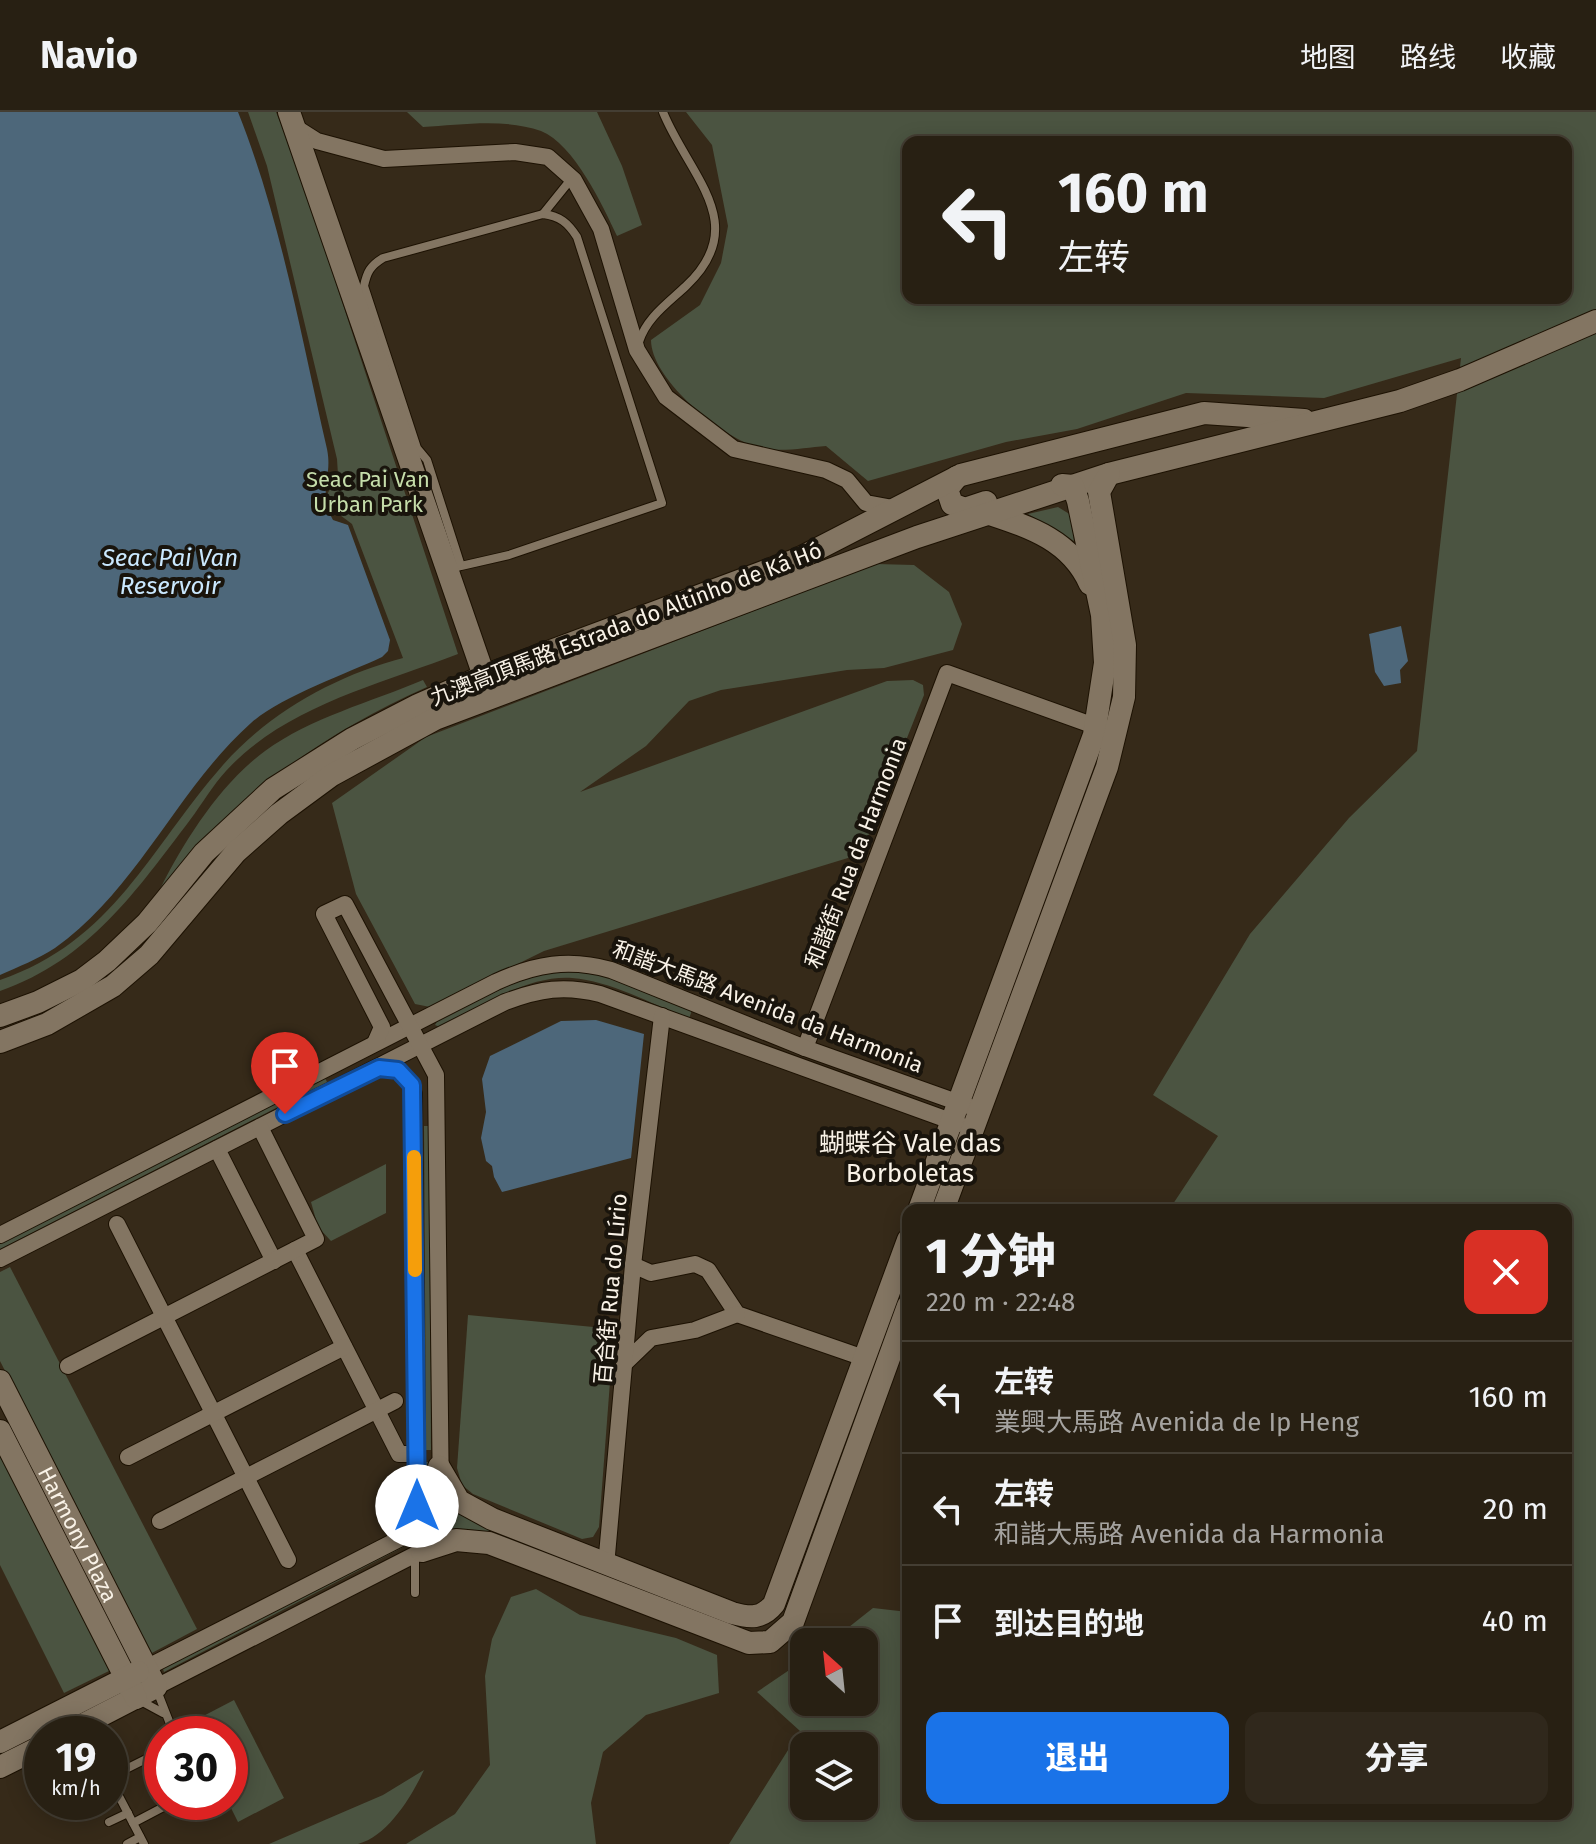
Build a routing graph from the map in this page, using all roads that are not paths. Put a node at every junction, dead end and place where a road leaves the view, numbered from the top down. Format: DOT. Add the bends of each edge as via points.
graph roads {
  1 [pos="663,112"];
  2 [pos="292,120"];
  3 [pos="572,178"];
  4 [pos="543,214"];
  5 [pos="628,315"];
  6 [pos="654,316"];
  7 [pos="1596,321"];
  8 [pos="637,350"];
  9 [pos="1337,419"];
  10 [pos="1153,425"];
  11 [pos="1204,448"];
  12 [pos="1109,474"];
  13 [pos="957,477"];
  14 [pos="1073,486"];
  15 [pos="893,508"];
  16 [pos="990,514"];
  17 [pos="453,569"];
  18 [pos="1102,615"];
  19 [pos="484,676"];
  20 [pos="1106,730"];
  21 [pos="0,1016"];
  22 [pos="662,1016"];
  23 [pos="458,1026"];
  24 [pos="407,1027"];
  25 [pos="0,1042"];
  26 [pos="375,1043"];
  27 [pos="420,1045"];
  28 [pos="805,1048"];
  29 [pos="369,1071"];
  30 [pos="436,1075"];
  31 [pos="966,1116"];
  32 [pos="260,1127"];
  33 [pos="217,1149"];
  34 [pos="922,1204"];
  35 [pos="944,1204"];
  36 [pos="117,1224"];
  37 [pos="0,1235"];
  38 [pos="295,1250"];
  39 [pos="902,1256"];
  40 [pos="0,1259"];
  41 [pos="274,1261"];
  42 [pos="633,1265"];
  43 [pos="737,1314"];
  44 [pos="164,1317"];
  45 [pos="902,1322"];
  46 [pos="344,1347"];
  47 [pos="864,1358"];
  48 [pos="626,1362"];
  49 [pos="68,1366"];
  50 [pos="0,1381"];
  51 [pos="395,1401"];
  52 [pos="377,1410"];
  53 [pos="214,1413"];
  54 [pos="0,1431"];
  55 [pos="417,1454"];
  56 [pos="128,1457"];
  57 [pos="439,1467"];
  58 [pos="246,1477"];
  59 [pos="160,1521"];
  60 [pos="419,1553"];
  61 [pos="288,1560"];
  62 [pos="606,1566"];
  63 [pos="415,1593"];
  64 [pos="151,1678"];
  65 [pos="131,1688"];
  66 [pos="163,1713"];
  67 [pos="96,1716"];
  68 [pos="164,1716"];
  69 [pos="0,1742"];
  70 [pos="24,1755"];
  71 [pos="0,1767"];
  72 [pos="128,1813"];
  73 [pos="144,1817"];
  74 [pos="113,1820"];
  75 [pos="109,1822"];
  76 [pos="133,1823"];
  77 [pos="142,1841"];
  78 [pos="127,1844"];
  1 -- 6 [label="lane" via="705,193 716,238 701,272"];
  2 -- 3 [label="street" via="317,141 384,159 533,152 548,157"];
  2 -- 17 [label="main road"];
  3 -- 4 [label="lane"];
  3 -- 5 [label="street" via="601,229"];
  4 -- 17 [label="lane" via="383,258 367,273 364,286 417,448 427,460"];
  4 -- 17 [label="lane" via="561,219 577,237 662,503"];
  5 -- 6 [label="lane" via="638,324"];
  5 -- 8 [label="street"];
  6 -- 8 [label="lane" via="643,329"];
  7 -- 9 [label="main road, 九澳高頂馬路 Estrada do Altinho de Ká Hó" via="1460,380"];
  8 -- 15 [label="street" via="666,397 722,441 746,454 826,470 847,480 866,503"];
  9 -- 10 [label="main road, 九澳高頂馬路 Estrada do Altinho de Ká Hó" via="1204,413"];
  9 -- 11 [label="main road, 九澳高頂馬路 Estrada do Altinho de Ká Hó"];
  10 -- 11 [label="main road" via="1202,423 1211,434"];
  10 -- 13 [label="main road, 九澳高頂馬路 Estrada do Altinho de Ká Hó"];
  11 -- 12 [label="main road, 九澳高頂馬路 Estrada do Altinho de Ká Hó"];
  12 -- 14 [label="main road, 九澳高頂馬路 Estrada do Altinho de Ká Hó"];
  12 -- 20 [label="main road" via="1099,501 1125,645 1124,697"];
  13 -- 14 [label="main road" via="947,489 949,500 965,509 1046,485"];
  13 -- 15 [label="main road, 九澳高頂馬路 Estrada do Altinho de Ká Hó"];
  14 -- 16 [label="main road, 九澳高頂馬路 Estrada do Altinho de Ká Hó"];
  14 -- 18 [label="main road"];
  15 -- 19 [label="main road, 九澳高頂馬路 Estrada do Altinho de Ká Hó" via="798,559"];
  16 -- 18 [label="main road" via="1062,546 1081,566"];
  16 -- 25 [label="main road, 九澳高頂馬路 Estrada do Altinho de Ká Hó" via="491,695 391,741 332,775 247,842 149,955 113,986 47,1024"];
  17 -- 19 [label="main road"];
  18 -- 20 [label="main road"];
  19 -- 21 [label="main road, 九澳高頂馬路 Estrada do Altinho de Ká Hó" via="381,723 294,774 204,853 147,923 107,961 82,980"];
  20 -- 28 [label="street, 和諧街 Rua da Harmonia" via="947,673"];
  20 -- 31 [label="main road"];
  22 -- 23 [label="street, 和諧大馬路 Avenida da Harmonia" via="564,987 505,1002"];
  22 -- 31 [label="street, 和諧大馬路 Avenida da Harmonia"];
  22 -- 42 [label="street, 百合街 Rua do Lírio"];
  23 -- 27 [label="street, 和諧大馬路 Avenida da Harmonia"];
  23 -- 30 [label="street" via="444,1047"];
  24 -- 26 [label="street, 和諧大馬路 Avenida da Harmonia"];
  24 -- 26 [label="street" via="345,904 324,914 382,1027"];
  24 -- 27 [label="street"];
  24 -- 28 [label="street, 和諧大馬路 Avenida da Harmonia" via="532,967 558,962 590,964"];
  26 -- 37 [label="street, 和諧大馬路 Avenida da Harmonia"];
  27 -- 29 [label="street, 和諧大馬路 Avenida da Harmonia"];
  27 -- 30 [label="street"];
  28 -- 31 [label="street, 和諧大馬路 Avenida da Harmonia"];
  29 -- 32 [label="street, 和諧大馬路 Avenida da Harmonia"];
  29 -- 55 [label="street" via="398,1070 414,1094"];
  30 -- 57 [label="street"];
  31 -- 34 [label="main road"];
  31 -- 35 [label="main road"];
  32 -- 33 [label="street, 和諧大馬路 Avenida da Harmonia"];
  32 -- 38 [label="street" via="316,1239"];
  33 -- 40 [label="street, 和諧大馬路 Avenida da Harmonia"];
  33 -- 41 [label="street"];
  36 -- 44 [label="street"];
  38 -- 41 [label="street"];
  38 -- 46 [label="street"];
  39 -- 47 [label="main road"];
  41 -- 44 [label="street"];
  42 -- 43 [label="street" via="651,1273 701,1266"];
  42 -- 48 [label="street, 百合街 Rua do Lírio"];
  43 -- 47 [label="street"];
  43 -- 48 [label="street" via="695,1330 651,1338"];
  44 -- 49 [label="street"];
  44 -- 53 [label="street"];
  45 -- 60 [label="main road" via="793,1622 770,1642 749,1643 489,1543 456,1540"];
  46 -- 52 [label="street"];
  46 -- 53 [label="street"];
  47 -- 62 [label="main road" via="774,1604 764,1614 754,1618 732,1613"];
  48 -- 62 [label="street, 百合街 Rua do Lírio"];
  50 -- 64 [label="main road, Harmony Plaza"];
  51 -- 52 [label="street"];
  52 -- 55 [label="street" via="399,1454"];
  52 -- 58 [label="street"];
  53 -- 56 [label="street"];
  53 -- 58 [label="street"];
  54 -- 65 [label="main road, Harmony Plaza"];
  55 -- 64 [label="street" via="417,1506 403,1537"];
  57 -- 60 [label="street" via="440,1521 430,1544"];
  57 -- 62 [label="main road" via="466,1506"];
  58 -- 59 [label="street"];
  58 -- 61 [label="street"];
  60 -- 63 [label="lane"];
  60 -- 64 [label="street"];
  64 -- 65 [label="main road"];
  64 -- 66 [label="lane"];
  65 -- 66 [label="lane"];
  65 -- 67 [label="main road"];
  65 -- 69 [label="main road"];
  66 -- 68 [label="lane"];
  70 -- 71 [label="main road"];
  72 -- 76 [label="lane"];
  73 -- 76 [label="lane"];
  74 -- 75 [label="lane"];
  76 -- 77 [label="lane"];
  77 -- 78 [label="lane"];
}
